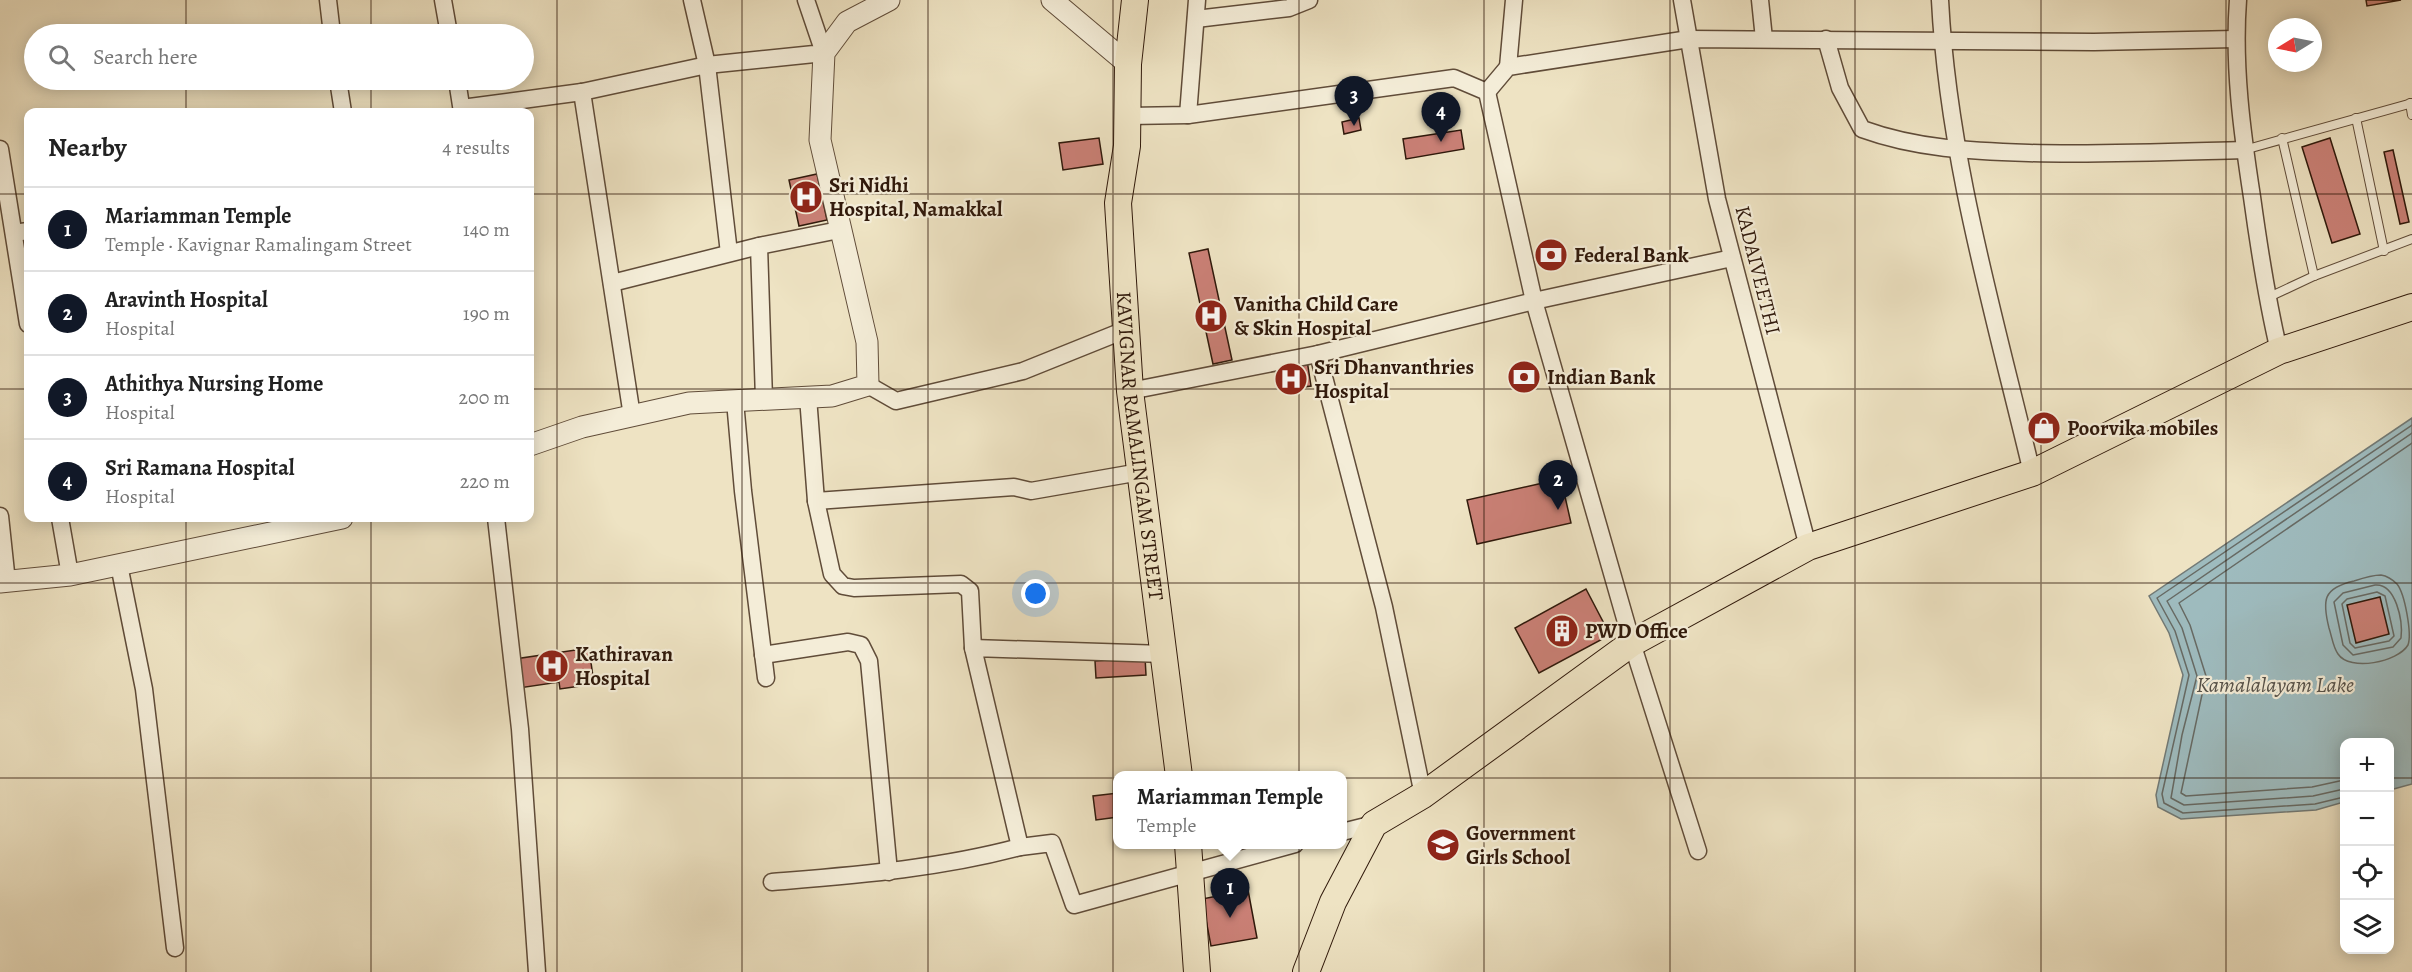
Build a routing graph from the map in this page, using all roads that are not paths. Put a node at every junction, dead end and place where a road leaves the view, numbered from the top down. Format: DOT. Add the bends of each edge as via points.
graph roads {
  1 [pos="327,0"];
  2 [pos="443,0"];
  3 [pos="692,0"];
  4 [pos="806,0"];
  5 [pos="889,0"];
  6 [pos="1052,0"];
  7 [pos="1135,0"];
  8 [pos="1197,0"];
  9 [pos="1309,0"];
  10 [pos="1514,0"];
  11 [pos="1682,0"];
  12 [pos="1760,0"];
  13 [pos="1940,0"];
  14 [pos="2238,0"];
  15 [pos="1196,19"];
  16 [pos="331,24"];
  17 [pos="447,24"];
  18 [pos="1689,39"];
  19 [pos="1764,39"];
  20 [pos="1826,39"];
  21 [pos="2235,39"];
  22 [pos="1942,41"];
  23 [pos="824,53"];
  24 [pos="707,64"];
  25 [pos="1128,64"];
  26 [pos="1508,67"];
  27 [pos="339,90"];
  28 [pos="459,90"];
  29 [pos="582,92"];
  30 [pos="1487,92"];
  31 [pos="2411,103"];
  32 [pos="342,108"];
  33 [pos="462,108"];
  34 [pos="475,108"];
  35 [pos="1188,115"];
  36 [pos="2412,115"];
  37 [pos="1128,116"];
  38 [pos="2356,118"];
  39 [pos="2282,138"];
  40 [pos="0,149"];
  41 [pos="2244,150"];
  42 [pos="1957,151"];
  43 [pos="839,230"];
  44 [pos="21,232"];
  45 [pos="2412,239"];
  46 [pos="759,246"];
  47 [pos="2384,251"];
  48 [pos="729,253"];
  49 [pos="1732,258"];
  50 [pos="24,271"];
  51 [pos="2314,276"];
  52 [pos="612,283"];
  53 [pos="2267,298"];
  54 [pos="1533,301"];
  55 [pos="2412,308"];
  56 [pos="1125,330"];
  57 [pos="2279,351"];
  58 [pos="1318,354"];
  59 [pos="868,385"];
  60 [pos="1130,391"];
  61 [pos="808,397"];
  62 [pos="764,399"];
  63 [pos="735,401"];
  64 [pos="632,416"];
  65 [pos="534,443"];
  66 [pos="1140,472"];
  67 [pos="2032,473"];
  68 [pos="816,501"];
  69 [pos="0,516"];
  70 [pos="61,522"];
  71 [pos="496,522"];
  72 [pos="292,523"];
  73 [pos="1808,548"];
  74 [pos="119,565"];
  75 [pos="70,575"];
  76 [pos="3,582"];
  77 [pos="1632,644"];
  78 [pos="973,648"];
  79 [pos="1164,654"];
  80 [pos="763,655"];
  81 [pos="766,678"];
  82 [pos="1178,771"];
  83 [pos="1422,795"];
  84 [pos="1374,824"];
  85 [pos="1347,831"];
  86 [pos="1020,847"];
  87 [pos="1189,849"];
  88 [pos="1276,849"];
  89 [pos="1698,851"];
  90 [pos="1191,871"];
  91 [pos="889,872"];
  92 [pos="772,882"];
  93 [pos="175,948"];
  94 [pos="537,972"];
  95 [pos="1197,972"];
  96 [pos="1306,972"];
  1 -- 16 [label="street"];
  2 -- 17 [label="street"];
  3 -- 24 [label="street"];
  4 -- 23 [label="street"];
  5 -- 23 [label="street" via="847,22"];
  6 -- 25 [label="street"];
  7 -- 25 [label="main road, KAVIGNAR RAMALINGAM STREET"];
  8 -- 15 [label="street"];
  9 -- 15 [label="street" via="1289,8"];
  10 -- 26 [label="street"];
  11 -- 18 [label="street, KADAIVEETHI"];
  12 -- 19 [label="street"];
  13 -- 22 [label="street"];
  14 -- 21 [label="street"];
  15 -- 35 [label="street"];
  18 -- 19 [label="street"];
  18 -- 26 [label="street"];
  18 -- 49 [label="street, KADAIVEETHI" via="1717,200"];
  19 -- 20 [label="street"];
  20 -- 22 [label="street"];
  20 -- 42 [label="street" via="1840,88 1862,129 1895,141"];
  21 -- 22 [label="street"];
  21 -- 41 [label="street"];
  22 -- 42 [label="street"];
  23 -- 24 [label="street"];
  23 -- 43 [label="street" via="820,140"];
  24 -- 29 [label="street"];
  24 -- 48 [label="street"];
  25 -- 37 [label="main road, KAVIGNAR RAMALINGAM STREET"];
  26 -- 30 [label="street"];
  27 -- 32 [label="street"];
  28 -- 33 [label="street"];
  29 -- 34 [label="street"];
  29 -- 52 [label="street"];
  30 -- 35 [label="street" via="1454,78"];
  30 -- 54 [label="street"];
  31 -- 36 [label="lane"];
  31 -- 38 [label="lane"];
  35 -- 37 [label="street"];
  37 -- 56 [label="main road, KAVIGNAR RAMALINGAM STREET" via="1118,203"];
  38 -- 39 [label="lane"];
  38 -- 47 [label="lane"];
  39 -- 41 [label="lane"];
  39 -- 51 [label="lane"];
  40 -- 44 [label="street"];
  41 -- 42 [label="street" via="2102,155"];
  41 -- 53 [label="street"];
  42 -- 67 [label="street"];
  43 -- 46 [label="street"];
  43 -- 59 [label="street" via="867,342"];
  44 -- 50 [label="street"];
  45 -- 47 [label="lane"];
  46 -- 48 [label="street"];
  46 -- 62 [label="street"];
  47 -- 51 [label="lane"];
  48 -- 52 [label="street"];
  49 -- 54 [label="street"];
  49 -- 73 [label="street, KADAIVEETHI"];
  51 -- 53 [label="lane"];
  52 -- 64 [label="street"];
  53 -- 57 [label="street"];
  54 -- 58 [label="street"];
  54 -- 77 [label="street"];
  55 -- 57 [label="main road"];
  56 -- 59 [label="street" via="1023,371 896,401"];
  56 -- 60 [label="main road, KAVIGNAR RAMALINGAM STREET"];
  57 -- 67 [label="main road"];
  58 -- 60 [label="street"];
  58 -- 83 [label="street" via="1384,607"];
  59 -- 61 [label="street" via="832,396"];
  60 -- 66 [label="main road, KAVIGNAR RAMALINGAM STREET"];
  61 -- 62 [label="street"];
  61 -- 68 [label="street"];
  62 -- 63 [label="street"];
  63 -- 64 [label="street" via="689,403"];
  63 -- 80 [label="street"];
  64 -- 65 [label="street"];
  66 -- 68 [label="street" via="1031,491 1014,488"];
  66 -- 79 [label="main road, KAVIGNAR RAMALINGAM STREET"];
  67 -- 73 [label="main road"];
  68 -- 78 [label="street" via="832,574 843,586 961,584 970,591"];
  69 -- 76 [label="street"];
  70 -- 75 [label="street"];
  71 -- 94 [label="street" via="520,729"];
  72 -- 74 [label="street"];
  73 -- 77 [label="main road"];
  74 -- 75 [label="street"];
  74 -- 93 [label="street" via="144,689"];
  75 -- 76 [label="street"];
  77 -- 83 [label="main road"];
  77 -- 89 [label="street"];
  78 -- 79 [label="street"];
  78 -- 86 [label="street"];
  79 -- 82 [label="main road, KAVIGNAR RAMALINGAM STREET"];
  80 -- 81 [label="street"];
  80 -- 91 [label="street" via="848,642 861,645 869,661"];
  83 -- 84 [label="main road"];
  84 -- 85 [label="street"];
  84 -- 96 [label="main road" via="1333,902"];
  86 -- 90 [label="street" via="1052,843 1074,905"];
  86 -- 91 [label="street" via="973,860"];
  87 -- 90 [label="main road"];
  88 -- 90 [label="street"];
  90 -- 95 [label="main road"];
  91 -- 92 [label="street"];
}
